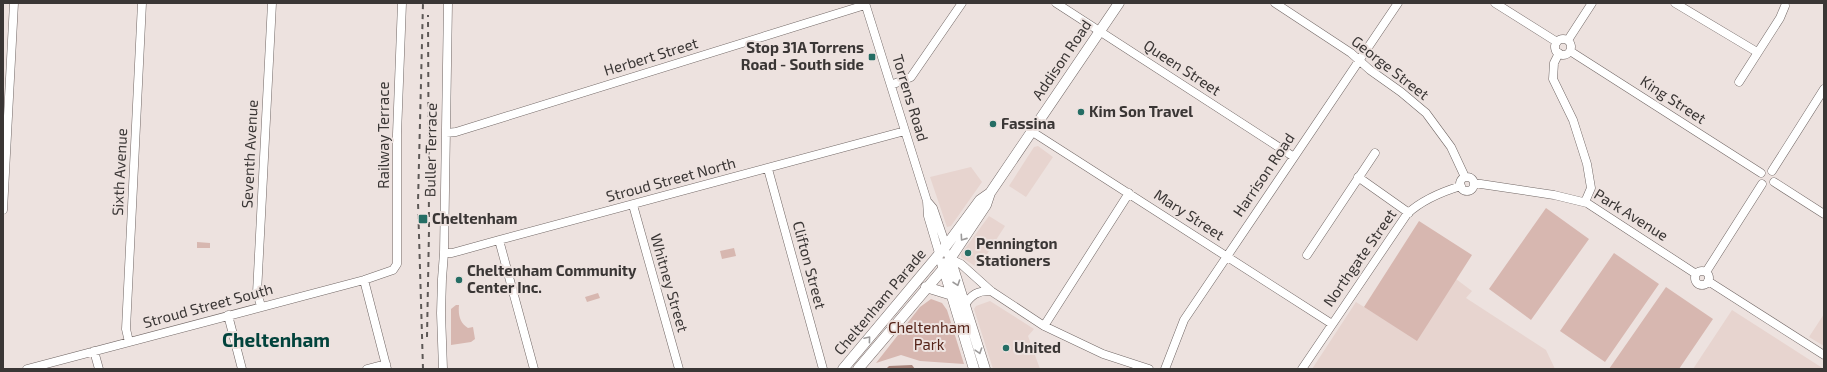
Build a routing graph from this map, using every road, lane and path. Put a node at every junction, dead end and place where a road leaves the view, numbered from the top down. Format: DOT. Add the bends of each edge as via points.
graph roads {
  1 [pos="14,3"];
  2 [pos="142,3"];
  3 [pos="272,3"];
  4 [pos="402,3"];
  5 [pos="448,3"];
  6 [pos="962,3"];
  7 [pos="1056,3"];
  8 [pos="1119,3"];
  9 [pos="1275,3"];
  10 [pos="1398,3"];
  11 [pos="1495,3"];
  12 [pos="1592,3"];
  13 [pos="1676,3"];
  14 [pos="865,4"];
  15 [pos="1685,6"];
  16 [pos="1785,6"];
  17 [pos="1099,31"];
  18 [pos="1568,40"];
  19 [pos="1557,42"];
  20 [pos="1570,51"];
  21 [pos="1757,52"];
  22 [pos="1558,53"];
  23 [pos="1359,60"];
  24 [pos="1739,82"];
  25 [pos="890,85"];
  26 [pos="1824,89"];
  27 [pos="905,131"];
  28 [pos="1031,131"];
  29 [pos="446,133"];
  30 [pos="1374,152"];
  31 [pos="1294,157"];
  32 [pos="768,169"];
  33 [pos="1772,171"];
  34 [pos="1761,173"];
  35 [pos="1358,177"];
  36 [pos="1465,177"];
  37 [pos="1774,182"];
  38 [pos="1474,183"];
  39 [pos="1762,184"];
  40 [pos="1461,186"];
  41 [pos="990,193"];
  42 [pos="1128,193"];
  43 [pos="1584,202"];
  44 [pos="633,205"];
  45 [pos="3,210"];
  46 [pos="1409,212"];
  47 [pos="1824,214"];
  48 [pos="499,240"];
  49 [pos="943,249"];
  50 [pos="444,253"];
  51 [pos="1306,255"];
  52 [pos="1226,256"];
  53 [pos="950,259"];
  54 [pos="396,267"];
  55 [pos="944,268"];
  56 [pos="1706,272"];
  57 [pos="1696,274"];
  58 [pos="364,280"];
  59 [pos="1708,281"];
  60 [pos="926,287"];
  61 [pos="991,291"];
  62 [pos="952,295"];
  63 [pos="261,306"];
  64 [pos="964,306"];
  65 [pos="228,315"];
  66 [pos="1332,324"];
  67 [pos="1044,326"];
  68 [pos="129,342"];
  69 [pos="94,351"];
  70 [pos="1824,355"];
  71 [pos="386,366"];
  72 [pos="27,369"];
  73 [pos="99,369"];
  74 [pos="242,369"];
  75 [pos="367,369"];
  76 [pos="443,369"];
  77 [pos="534,369"];
  78 [pos="679,369"];
  79 [pos="823,369"];
  80 [pos="843,369"];
  81 [pos="858,369"];
  82 [pos="974,369"];
  83 [pos="985,369"];
  84 [pos="1149,369"];
  85 [pos="1165,369"];
  86 [pos="1302,369"];
  1 -- 45 [label="street"];
  2 -- 68 [label="street, Sixth Avenue" via="126,322"];
  3 -- 63 [label="street, Seventh Avenue" via="257,293"];
  4 -- 54 [label="street, Railway Terrace"];
  5 -- 29 [label="street, Buller Terrace"];
  6 -- 25 [label="street" via="911,77"];
  7 -- 17 [label="street, Queen Street"];
  8 -- 17 [label="main road, Addison Road"];
  9 -- 23 [label="street, George Street"];
  10 -- 23 [label="street, Harrison Road"];
  11 -- 19 [label="street"];
  12 -- 18 [label="street"];
  13 -- 15 [label="street"];
  14 -- 25 [label="street, Torrens Road"];
  14 -- 29 [label="street, Herbert Street"];
  15 -- 21 [label="street"];
  16 -- 21 [label="street"];
  17 -- 28 [label="main road, Addison Road"];
  17 -- 31 [label="street, Queen Street"];
  18 -- 19 [label="street"];
  18 -- 20 [label="street"];
  19 -- 22 [label="street"];
  20 -- 22 [label="street" via="1565,54"];
  20 -- 34 [label="street, King Street"];
  21 -- 24 [label="street"];
  22 -- 43 [label="street" via="1554,63 1553,79 1573,120 1587,164 1591,188"];
  23 -- 31 [label="street, Harrison Road"];
  23 -- 36 [label="street, George Street" via="1426,113 1451,147"];
  25 -- 27 [label="street, Torrens Road"];
  26 -- 33 [label="street"];
  27 -- 32 [label="street, Stroud Street North"];
  27 -- 49 [label="street, Torrens Road" via="927,201 928,216"];
  28 -- 41 [label="main road, Addison Road"];
  28 -- 42 [label="street, Mary Street"];
  29 -- 50 [label="street, Buller Terrace"];
  30 -- 35 [label="street"];
  31 -- 52 [label="street, Harrison Road"];
  32 -- 44 [label="street, Stroud Street North"];
  32 -- 79 [label="street, Clifton Street"];
  33 -- 34 [label="street"];
  33 -- 37 [label="street" via="1775,176"];
  34 -- 39 [label="street" via="1759,180"];
  35 -- 46 [label="street"];
  35 -- 51 [label="street"];
  36 -- 38 [label="street" via="1472,179"];
  36 -- 40 [label="street"];
  37 -- 39 [label="street" via="1769,185"];
  37 -- 47 [label="street"];
  38 -- 40 [label="street" via="1468,190"];
  38 -- 43 [label="street, Park Avenue"];
  39 -- 56 [label="street"];
  40 -- 46 [label="street, Northgate Street" via="1446,190"];
  41 -- 49 [label="main road, Addison Road" via="980,200"];
  41 -- 53 [label="main road, Addison Road, one-way" via="986,205"];
  42 -- 52 [label="street, Mary Street"];
  42 -- 67 [label="street"];
  43 -- 57 [label="street, Park Avenue"];
  44 -- 48 [label="street, Stroud Street North"];
  44 -- 78 [label="street, Whitney Street"];
  46 -- 66 [label="street, Northgate Street"];
  48 -- 50 [label="street, Stroud Street North"];
  48 -- 77 [label="street"];
  49 -- 53 [label="main road, Torrens Road"];
  49 -- 55 [label="main road, Torrens Road"];
  80 -- 49 [label="main road, Cheltenham Parade, one-way"];
  50 -- 76 [label="street, Buller Terrace" via="441,299"];
  52 -- 66 [label="street, Mary Street"];
  52 -- 85 [label="street, Harrison Road" via="1184,320"];
  53 -- 55 [label="main road, Cheltenham Parade"];
  53 -- 61 [label="street" via="961,264"];
  53 -- 64 [label="main road, Torrens Road, one-way"];
  54 -- 58 [label="street, Stroud Street South"];
  55 -- 60 [label="main road, Cheltenham Parade"];
  55 -- 62 [label="main road, Torrens Road"];
  56 -- 57 [label="street" via="1700,271"];
  56 -- 59 [label="street"];
  57 -- 59 [label="street" via="1698,283 1704,284"];
  58 -- 63 [label="street, Stroud Street South"];
  58 -- 71 [label="street"];
  59 -- 70 [label="street"];
  60 -- 62 [label="main road"];
  60 -- 81 [label="main road, Cheltenham Parade"];
  61 -- 64 [label="street" via="977,292"];
  61 -- 67 [label="street"];
  62 -- 82 [label="main road, Torrens Road"];
  63 -- 65 [label="street, Stroud Street South"];
  64 -- 83 [label="main road, Torrens Road, one-way"];
  65 -- 68 [label="street, Stroud Street South"];
  65 -- 74 [label="street"];
  66 -- 86 [label="street, Northgate Street"];
  67 -- 84 [label="street" via="1103,354"];
  68 -- 69 [label="street, Stroud Street South"];
  69 -- 72 [label="street, Stroud Street South"];
  69 -- 73 [label="street"];
  71 -- 75 [label="street"];
}
